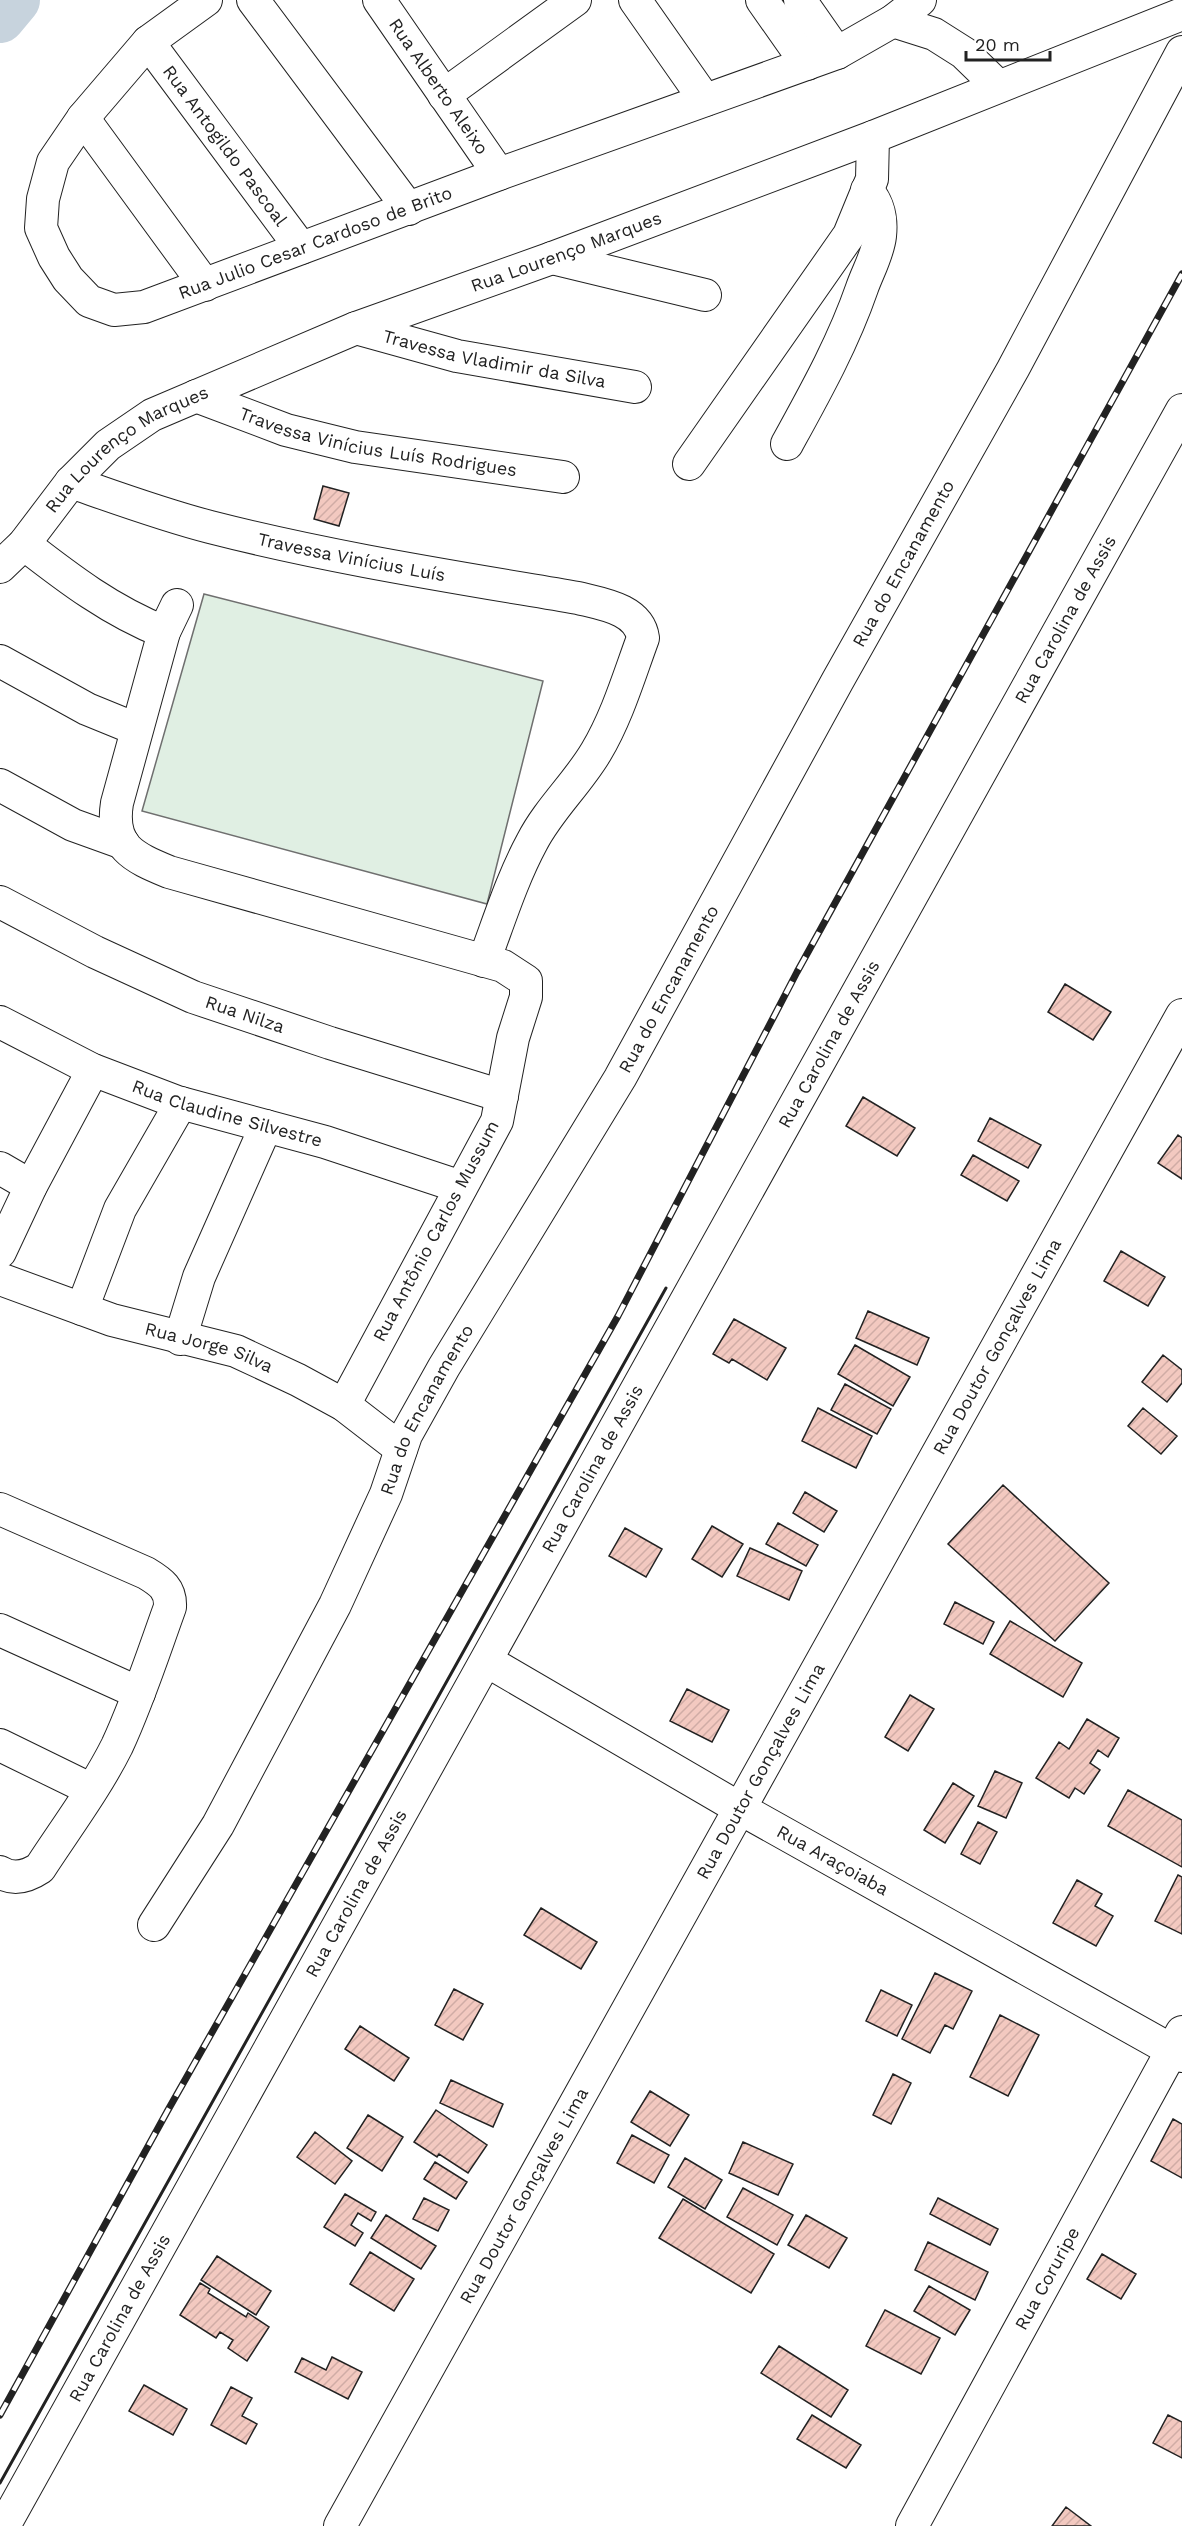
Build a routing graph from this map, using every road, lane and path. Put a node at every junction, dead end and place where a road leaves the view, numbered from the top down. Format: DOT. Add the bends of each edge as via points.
graph roads {
  1 [pos="206,0"];
  2 [pos="253,0"];
  3 [pos="575,0"];
  4 [pos="635,0"];
  5 [pos="762,0"];
  6 [pos="800,0"];
  7 [pos="920,0"];
  8 [pos="393,5"];
  9 [pos="1182,14"];
  10 [pos="893,21"];
  11 [pos="148,42"];
  12 [pos="1182,52"];
  13 [pos="837,53"];
  14 [pos="807,64"];
  15 [pos="998,86"];
  16 [pos="444,95"];
  17 [pos="705,100"];
  18 [pos="83,118"];
  19 [pos="873,137"];
  20 [pos="499,174"];
  21 [pos="867,189"];
  22 [pos="409,208"];
  23 [pos="301,248"];
  24 [pos="552,258"];
  25 [pos="205,285"];
  26 [pos="705,295"];
  27 [pos="356,328"];
  28 [pos="635,387"];
  29 [pos="196,396"];
  30 [pos="1182,410"];
  31 [pos="787,444"];
  32 [pos="689,464"];
  33 [pos="563,477"];
  34 [pos="71,482"];
  35 [pos="24,544"];
  36 [pos="0,567"];
  37 [pos="0,661"];
  38 [pos="136,729"];
  39 [pos="0,785"];
  40 [pos="123,843"];
  41 [pos="0,902"];
  42 [pos="483,961"];
  43 [pos="1182,1016"];
  44 [pos="0,1022"];
  45 [pos="93,1070"];
  46 [pos="502,1096"];
  47 [pos="181,1103"];
  48 [pos="266,1126"];
  49 [pos="0,1168"];
  50 [pos="31,1186"];
  51 [pos="461,1187"];
  52 [pos="0,1252"];
  53 [pos="0,1279"];
  54 [pos="82,1309"];
  55 [pos="180,1339"];
  56 [pos="344,1405"];
  57 [pos="401,1449"];
  58 [pos="0,1509"];
  59 [pos="0,1630"];
  60 [pos="487,1661"];
  61 [pos="139,1693"];
  62 [pos="0,1745"];
  63 [pos="90,1790"];
  64 [pos="739,1808"];
  65 [pos="0,1872"];
  66 [pos="154,1925"];
  67 [pos="1179,2046"];
  68 [pos="4,2526"];
  69 [pos="340,2526"];
  70 [pos="912,2526"];
  1 -- 11 [label="street, Rua Julio Cesar Cardoso de Brito"];
  2 -- 22 [label="street"];
  3 -- 16 [label="street"];
  4 -- 17 [label="street"];
  5 -- 14 [label="street"];
  6 -- 13 [label="street"];
  7 -- 10 [label="street, Rua Julio Cesar Cardoso de Brito"];
  8 -- 16 [label="street, Rua Alberto Aleixo"];
  9 -- 15 [label="street, Rua Lourenço Marques"];
  10 -- 13 [label="street, Rua Julio Cesar Cardoso de Brito"];
  10 -- 15 [label="street" via="934,34 964,53"];
  11 -- 18 [label="street, Rua Julio Cesar Cardoso de Brito"];
  11 -- 23 [label="street, Rua Antogildo Pascoal"];
  12 -- 57 [label="street, Rua do Encanamento" via="1012,369 620,1078 444,1367"];
  13 -- 14 [label="street, Rua Julio Cesar Cardoso de Brito"];
  14 -- 17 [label="street, Rua Julio Cesar Cardoso de Brito"];
  15 -- 19 [label="street, Rua Lourenço Marques"];
  16 -- 20 [label="street, Rua Alberto Aleixo"];
  17 -- 20 [label="street, Rua Julio Cesar Cardoso de Brito"];
  18 -- 25 [label="street"];
  18 -- 25 [label="street, Rua Julio Cesar Cardoso de Brito" via="53,162 41,228 68,279 89,301 114,310 144,307"];
  19 -- 21 [label="street" via="872,179"];
  19 -- 24 [label="street, Rua Lourenço Marques"];
  20 -- 22 [label="street, Rua Julio Cesar Cardoso de Brito"];
  21 -- 31 [label="street" via="879,210 878,250 831,363"];
  21 -- 32 [label="street" via="849,235"];
  22 -- 23 [label="street, Rua Julio Cesar Cardoso de Brito"];
  23 -- 25 [label="street, Rua Julio Cesar Cardoso de Brito"];
  24 -- 26 [label="street"];
  24 -- 27 [label="street, Rua Lourenço Marques"];
  27 -- 28 [label="street, Travessa Vladimir da Silva" via="457,356"];
  27 -- 29 [label="street, Rua Lourenço Marques"];
  29 -- 33 [label="street, Travessa Vinícius Luís Rodrigues" via="286,430 355,447"];
  29 -- 34 [label="street, Rua Lourenço Marques" via="152,415 108,444"];
  30 -- 60 [label="street, Rua Carolina de Assis"];
  34 -- 35 [label="street, Rua Lourenço Marques"];
  34 -- 42 [label="street, Travessa Vinícius Luís" via="152,511 220,529 301,548 578,598 621,610 635,619 643,638 609,729 531,842"];
  35 -- 36 [label="street, Rua Lourenço Marques"];
  35 -- 38 [label="street" via="111,608 171,618"];
  37 -- 38 [label="street" via="87,709"];
  38 -- 40 [label="street" via="114,820"];
  39 -- 40 [label="street" via="73,825"];
  40 -- 42 [label="street" via="137,858 169,872"];
  41 -- 46 [label="street, Rua Nilza" via="193,997"];
  42 -- 46 [label="street, Rua Antônio Carlos Mussum" via="514,971 526,981 526,997"];
  43 -- 64 [label="street, Rua Doutor Gonçalves Lima"];
  44 -- 45 [label="street, Rua Claudine Silvestre"];
  45 -- 47 [label="street, Rua Claudine Silvestre"];
  45 -- 50 [label="street"];
  46 -- 51 [label="street, Rua Antônio Carlos Mussum" via="497,1121"];
  47 -- 48 [label="street, Rua Claudine Silvestre"];
  47 -- 54 [label="street" via="120,1209"];
  48 -- 51 [label="street, Rua Claudine Silvestre"];
  48 -- 55 [label="street" via="199,1277"];
  49 -- 50 [label="street"];
  50 -- 52 [label="street"];
  51 -- 56 [label="street, Rua Antônio Carlos Mussum"];
  53 -- 54 [label="street, Rua Jorge Silva"];
  54 -- 55 [label="street, Rua Jorge Silva"];
  55 -- 56 [label="street, Rua Jorge Silva" via="236,1351"];
  56 -- 57 [label="street, Rua Jorge Silva"];
  57 -- 66 [label="street, Rua do Encanamento" via="386,1494 335,1605 218,1825"];
  58 -- 61 [label="street" via="146,1573 167,1589 170,1607"];
  59 -- 61 [label="street"];
  60 -- 64 [label="street, Rua Araçoiaba"];
  60 -- 68 [label="street, Rua Carolina de Assis"];
  61 -- 63 [label="street" via="116,1747"];
  62 -- 63 [label="street"];
  63 -- 65 [label="street" via="40,1868 19,1877"];
  64 -- 67 [label="street, Rua Araçoiaba"];
  64 -- 69 [label="street, Rua Doutor Gonçalves Lima"];
  67 -- 70 [label="street, Rua Coruripe"];
}
